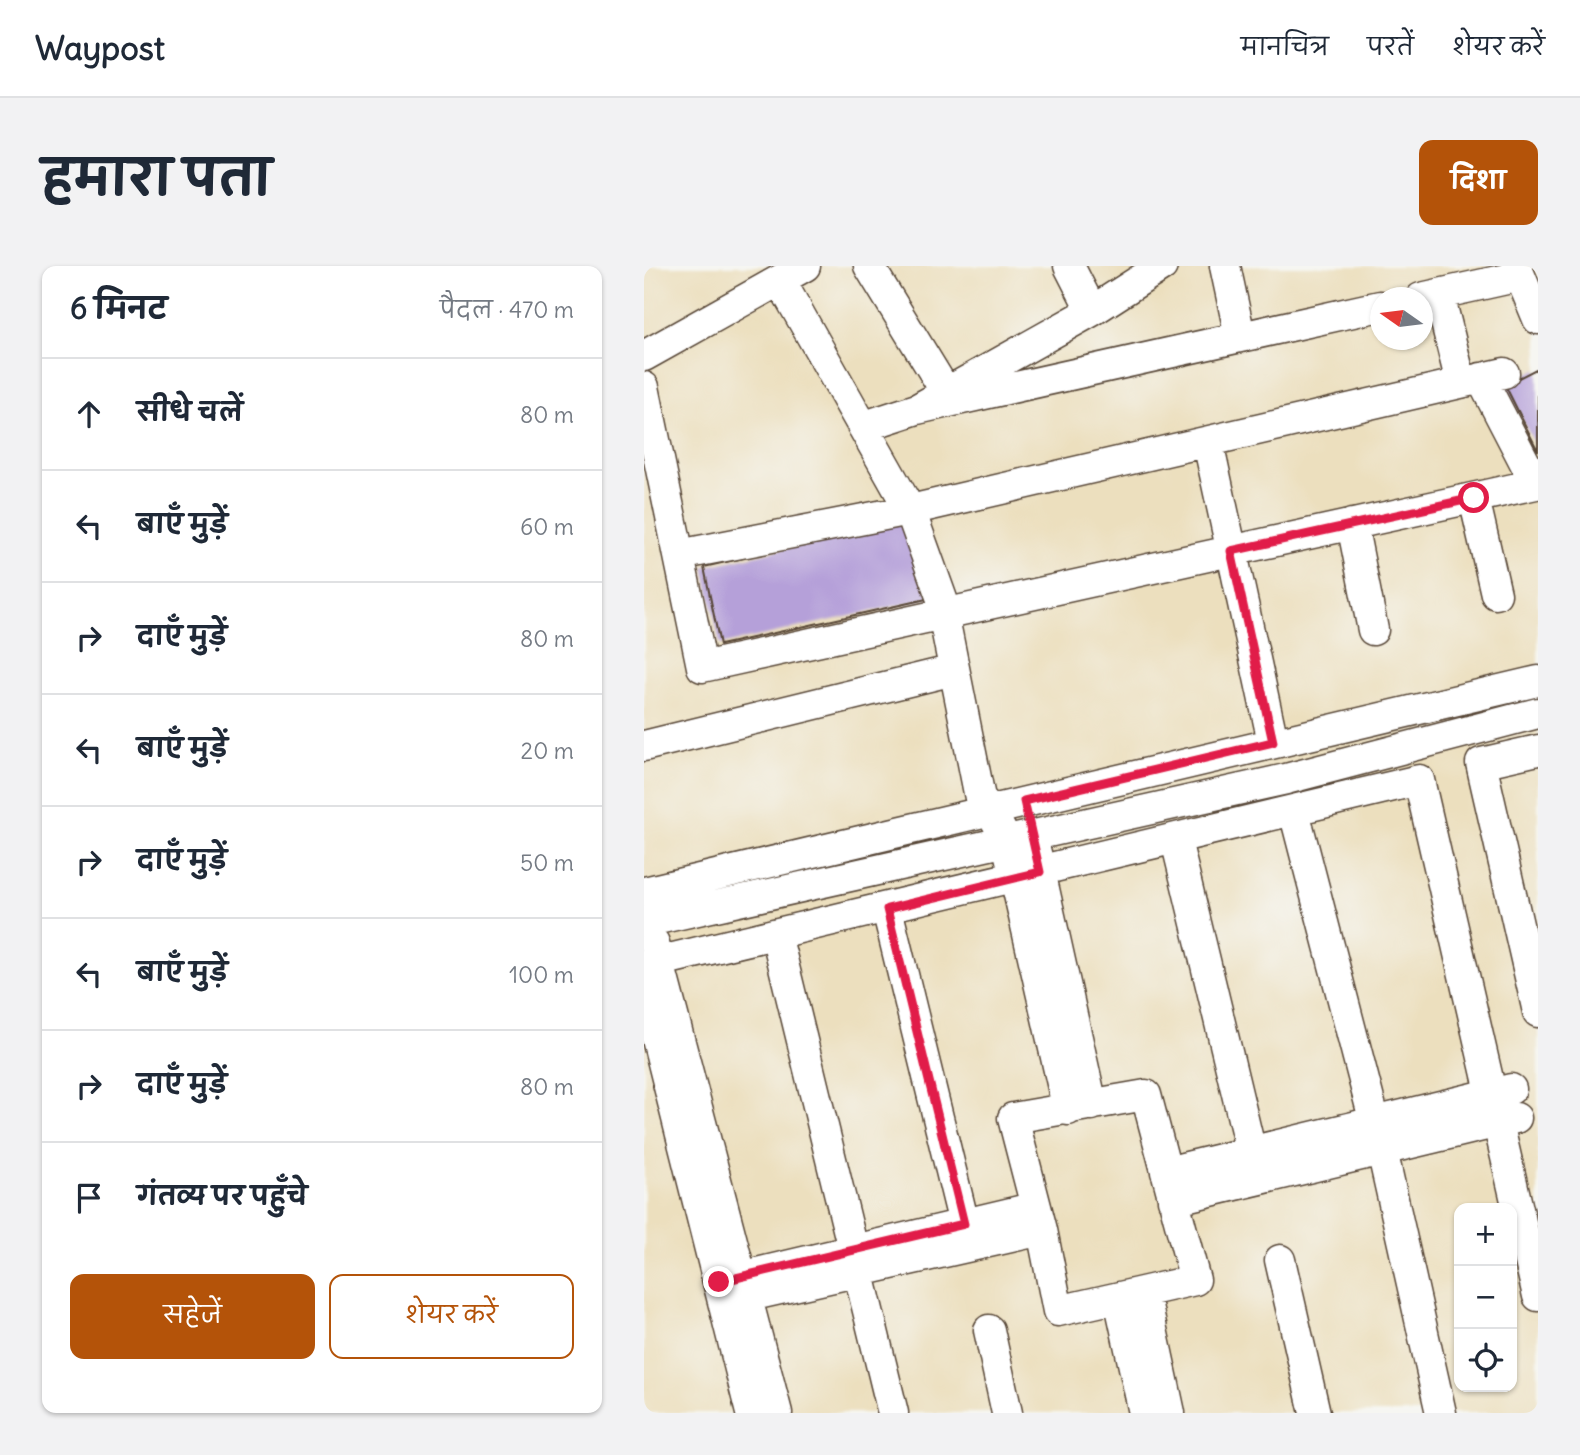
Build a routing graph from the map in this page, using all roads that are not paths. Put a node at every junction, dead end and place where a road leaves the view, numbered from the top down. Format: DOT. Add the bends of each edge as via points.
graph roads {
  1 [pos="869,266"];
  2 [pos="1069,266"];
  3 [pos="1162,266"];
  4 [pos="1225,266"];
  5 [pos="796,270"];
  6 [pos="1518,271"];
  7 [pos="1433,295"];
  8 [pos="1433,301"];
  9 [pos="1370,308"];
  10 [pos="1091,311"];
  11 [pos="1538,319"];
  12 [pos="1240,337"];
  13 [pos="644,356"];
  14 [pos="1482,378"];
  15 [pos="644,387"];
  16 [pos="946,392"];
  17 [pos="917,409"];
  18 [pos="865,426"];
  19 [pos="1208,442"];
  20 [pos="1474,498"];
  21 [pos="910,510"];
  22 [pos="1352,524"];
  23 [pos="1231,551"];
  24 [pos="679,555"];
  25 [pos="1496,594"];
  26 [pos="947,613"];
  27 [pos="1373,630"];
  28 [pos="954,670"];
  29 [pos="1538,681"];
  30 [pos="1434,705"];
  31 [pos="1538,713"];
  32 [pos="1435,741"];
  33 [pos="1273,742"];
  34 [pos="644,746"];
  35 [pos="1538,750"];
  36 [pos="1024,801"];
  37 [pos="990,809"];
  38 [pos="1294,811"];
  39 [pos="1020,839"];
  40 [pos="1176,840"];
  41 [pos="1028,875"];
  42 [pos="645,909"];
  43 [pos="887,909"];
  44 [pos="776,934"];
  45 [pos="651,963"];
  46 [pos="644,987"];
  47 [pos="1538,1012"];
  48 [pos="669,1092"];
  49 [pos="1505,1106"];
  50 [pos="1080,1107"];
  51 [pos="1378,1136"];
  52 [pos="1251,1152"];
  53 [pos="1169,1186"];
  54 [pos="1538,1206"];
  55 [pos="1039,1219"];
  56 [pos="964,1224"];
  57 [pos="1280,1259"];
  58 [pos="858,1261"];
  59 [pos="733,1289"];
  60 [pos="1131,1295"];
  61 [pos="1538,1296"];
  62 [pos="989,1330"];
  63 [pos="751,1413"];
  64 [pos="777,1413"];
  65 [pos="893,1413"];
  66 [pos="1007,1413"];
  67 [pos="1144,1413"];
  68 [pos="1170,1413"];
  69 [pos="1315,1413"];
  70 [pos="1441,1413"];
  1 -- 16 [label="street"];
  2 -- 10 [label="street"];
  3 -- 10 [label="street"];
  4 -- 12 [label="street"];
  5 -- 13 [label="street"];
  5 -- 18 [label="street"];
  6 -- 7 [label="street"];
  6 -- 11 [label="street"];
  8 -- 14 [label="street"];
  9 -- 12 [label="street"];
  10 -- 16 [label="street"];
  12 -- 17 [label="street"];
  14 -- 19 [label="street"];
  14 -- 20 [label="street" via="1536,484"];
  15 -- 24 [label="street"];
  16 -- 17 [label="street"];
  17 -- 18 [label="street"];
  18 -- 21 [label="street"];
  19 -- 21 [label="street"];
  19 -- 23 [label="street"];
  20 -- 22 [label="street"];
  20 -- 25 [label="street"];
  21 -- 24 [label="street"];
  21 -- 26 [label="street"];
  22 -- 23 [label="street"];
  22 -- 27 [label="street"];
  23 -- 26 [label="street"];
  23 -- 33 [label="street"];
  24 -- 26 [label="street" via="702,667"];
  26 -- 28 [label="street"];
  28 -- 34 [label="street"];
  28 -- 37 [label="street" via="980,798"];
  29 -- 30 [label="street"];
  30 -- 32 [label="street"];
  30 -- 33 [label="street"];
  31 -- 32 [label="street"];
  32 -- 39 [label="street"];
  32 -- 49 [label="street"];
  33 -- 36 [label="street"];
  35 -- 47 [label="street" via="1481,763"];
  36 -- 37 [label="street"];
  36 -- 39 [label="street"];
  37 -- 39 [label="street"];
  37 -- 42 [label="street"];
  38 -- 40 [label="street"];
  38 -- 49 [label="street" via="1419,780"];
  38 -- 51 [label="street"];
  39 -- 41 [label="street"];
  39 -- 42 [label="street"];
  40 -- 41 [label="street"];
  40 -- 52 [label="street"];
  41 -- 43 [label="street"];
  41 -- 50 [label="street"];
  42 -- 45 [label="street"];
  43 -- 44 [label="street"];
  43 -- 56 [label="street"];
  44 -- 45 [label="street"];
  44 -- 58 [label="street"];
  45 -- 48 [label="street"];
  46 -- 48 [label="street"];
  48 -- 59 [label="street"];
  49 -- 51 [label="street"];
  49 -- 54 [label="street"];
  49 -- 61 [label="street"];
  50 -- 53 [label="street" via="1146,1096"];
  50 -- 55 [label="street" via="1013,1118"];
  51 -- 52 [label="street"];
  51 -- 53 [label="street"];
  51 -- 70 [label="street"];
  52 -- 53 [label="street"];
  53 -- 60 [label="street" via="1195,1280"];
  55 -- 56 [label="street"];
  55 -- 58 [label="street"];
  55 -- 60 [label="street" via="1058,1311"];
  56 -- 58 [label="street"];
  57 -- 69 [label="street"];
  58 -- 59 [label="street"];
  58 -- 65 [label="street"];
  59 -- 63 [label="street"];
  59 -- 64 [label="street"];
  60 -- 67 [label="street"];
  60 -- 68 [label="street"];
  62 -- 66 [label="street"];
}
